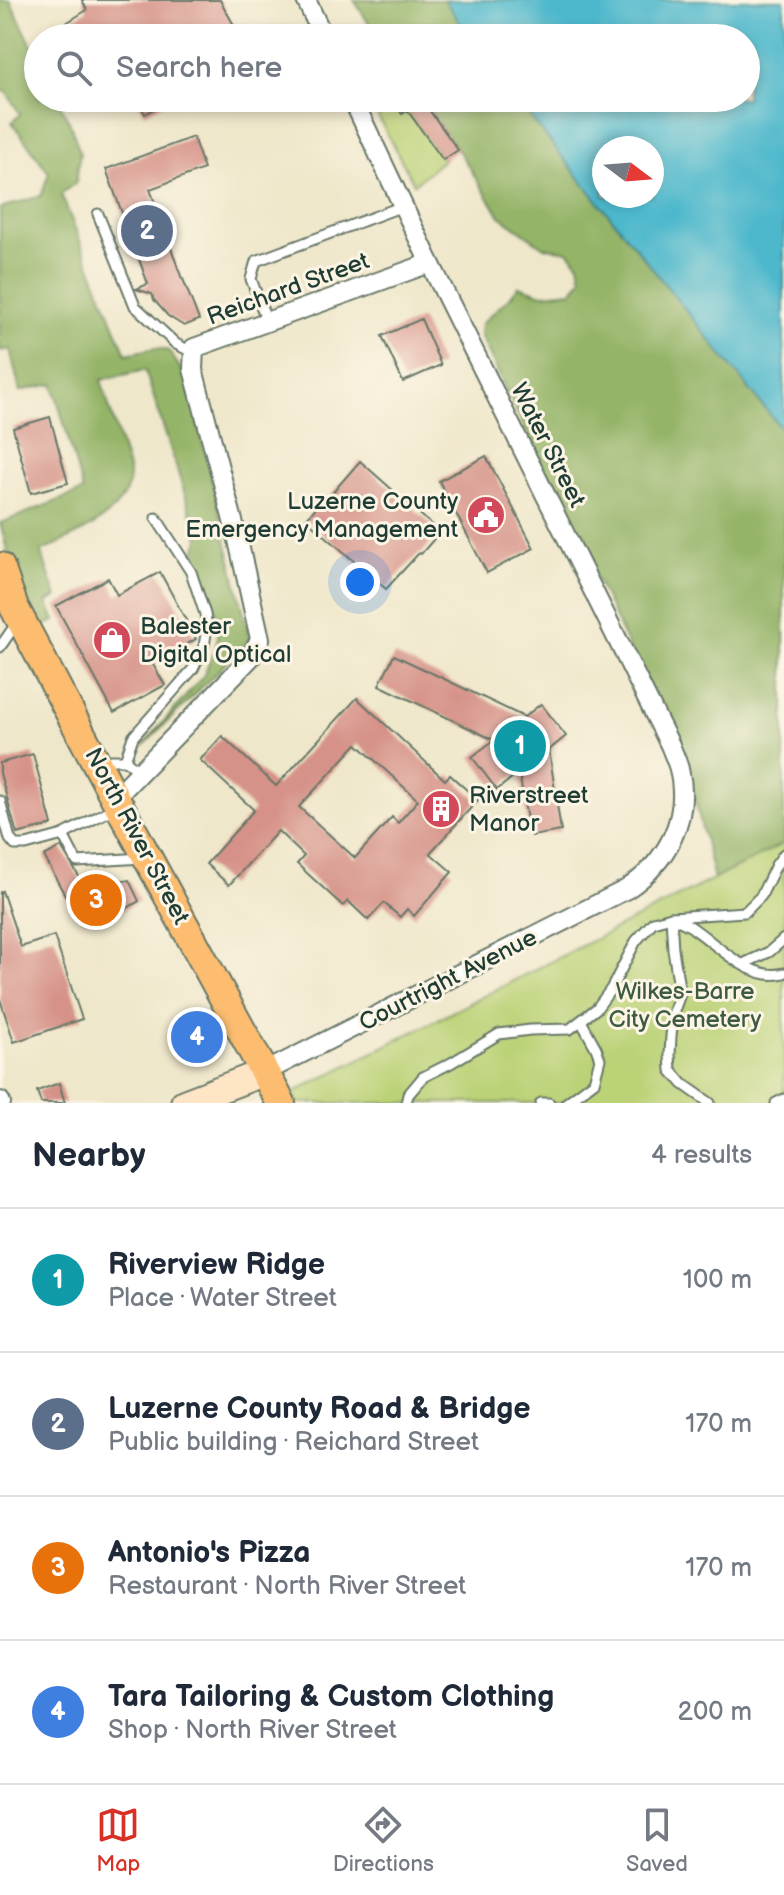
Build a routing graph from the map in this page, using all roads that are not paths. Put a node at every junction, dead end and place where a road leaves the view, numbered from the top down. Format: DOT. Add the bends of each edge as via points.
graph roads {
  1 [pos="306,0"];
  2 [pos="317,24"];
  3 [pos="359,112"];
  4 [pos="403,206"];
  5 [pos="98,214"];
  6 [pos="430,263"];
  7 [pos="267,322"];
  8 [pos="194,353"];
  9 [pos="156,518"];
  10 [pos="0,567"];
  11 [pos="20,618"];
  12 [pos="0,647"];
  13 [pos="112,764"];
  14 [pos="140,772"];
  15 [pos="0,801"];
  16 [pos="117,802"];
  17 [pos="679,818"];
  18 [pos="63,835"];
  19 [pos="784,854"];
  20 [pos="148,858"];
  21 [pos="671,917"];
  22 [pos="784,939"];
  23 [pos="743,964"];
  24 [pos="784,973"];
  25 [pos="581,1021"];
  26 [pos="265,1072"];
  27 [pos="784,1099"];
  28 [pos="184,1103"];
  29 [pos="281,1103"];
  30 [pos="406,1103"];
  31 [pos="541,1103"];
  32 [pos="549,1103"];
  33 [pos="566,1103"];
  34 [pos="710,1103"];
  35 [pos="776,1103"];
  1 -- 2 [label="street"];
  3 -- 4 [label="street, Water Street"];
  4 -- 6 [label="street, Water Street"];
  4 -- 7 [label="lane" via="256,261 251,279"];
  5 -- 8 [label="lane" via="135,306 176,344"];
  6 -- 7 [label="street, Reichard Street"];
  6 -- 17 [label="street, Water Street" via="670,745 682,792"];
  7 -- 8 [label="street, Reichard Street" via="194,348"];
  8 -- 14 [label="street, Reichard Street" via="193,369 260,639 251,657"];
  9 -- 13 [label="lane" via="191,572 205,614 204,646 193,669"];
  10 -- 11 [label="main road, North River Street"];
  11 -- 12 [label="lane"];
  11 -- 13 [label="main road, North River Street"];
  13 -- 14 [label="lane"];
  13 -- 16 [label="main road, North River Street"];
  14 -- 16 [label="street, Reichard Street"];
  15 -- 18 [label="lane" via="15,845"];
  16 -- 18 [label="lane"];
  16 -- 20 [label="main road, North River Street"];
  17 -- 26 [label="street, Courtright Avenue" via="661,859 622,893"];
  18 -- 20 [label="lane" via="77,862"];
  19 -- 21 [label="lane" via="761,896 745,912"];
  20 -- 26 [label="main road, North River Street"];
  21 -- 23 [label="lane"];
  21 -- 25 [label="lane" via="653,922 636,941 611,989"];
  21 -- 34 [label="lane" via="680,994 671,1070"];
  22 -- 23 [label="lane"];
  23 -- 24 [label="lane"];
  25 -- 30 [label="lane" via="570,1029 499,1034 423,1077"];
  25 -- 33 [label="lane" via="600,1059 594,1082"];
  26 -- 28 [label="main road, Courtright Avenue"];
  26 -- 29 [label="main road, North River Street"];
  27 -- 35 [label="lane"];
  31 -- 32 [label="lane"];
}
